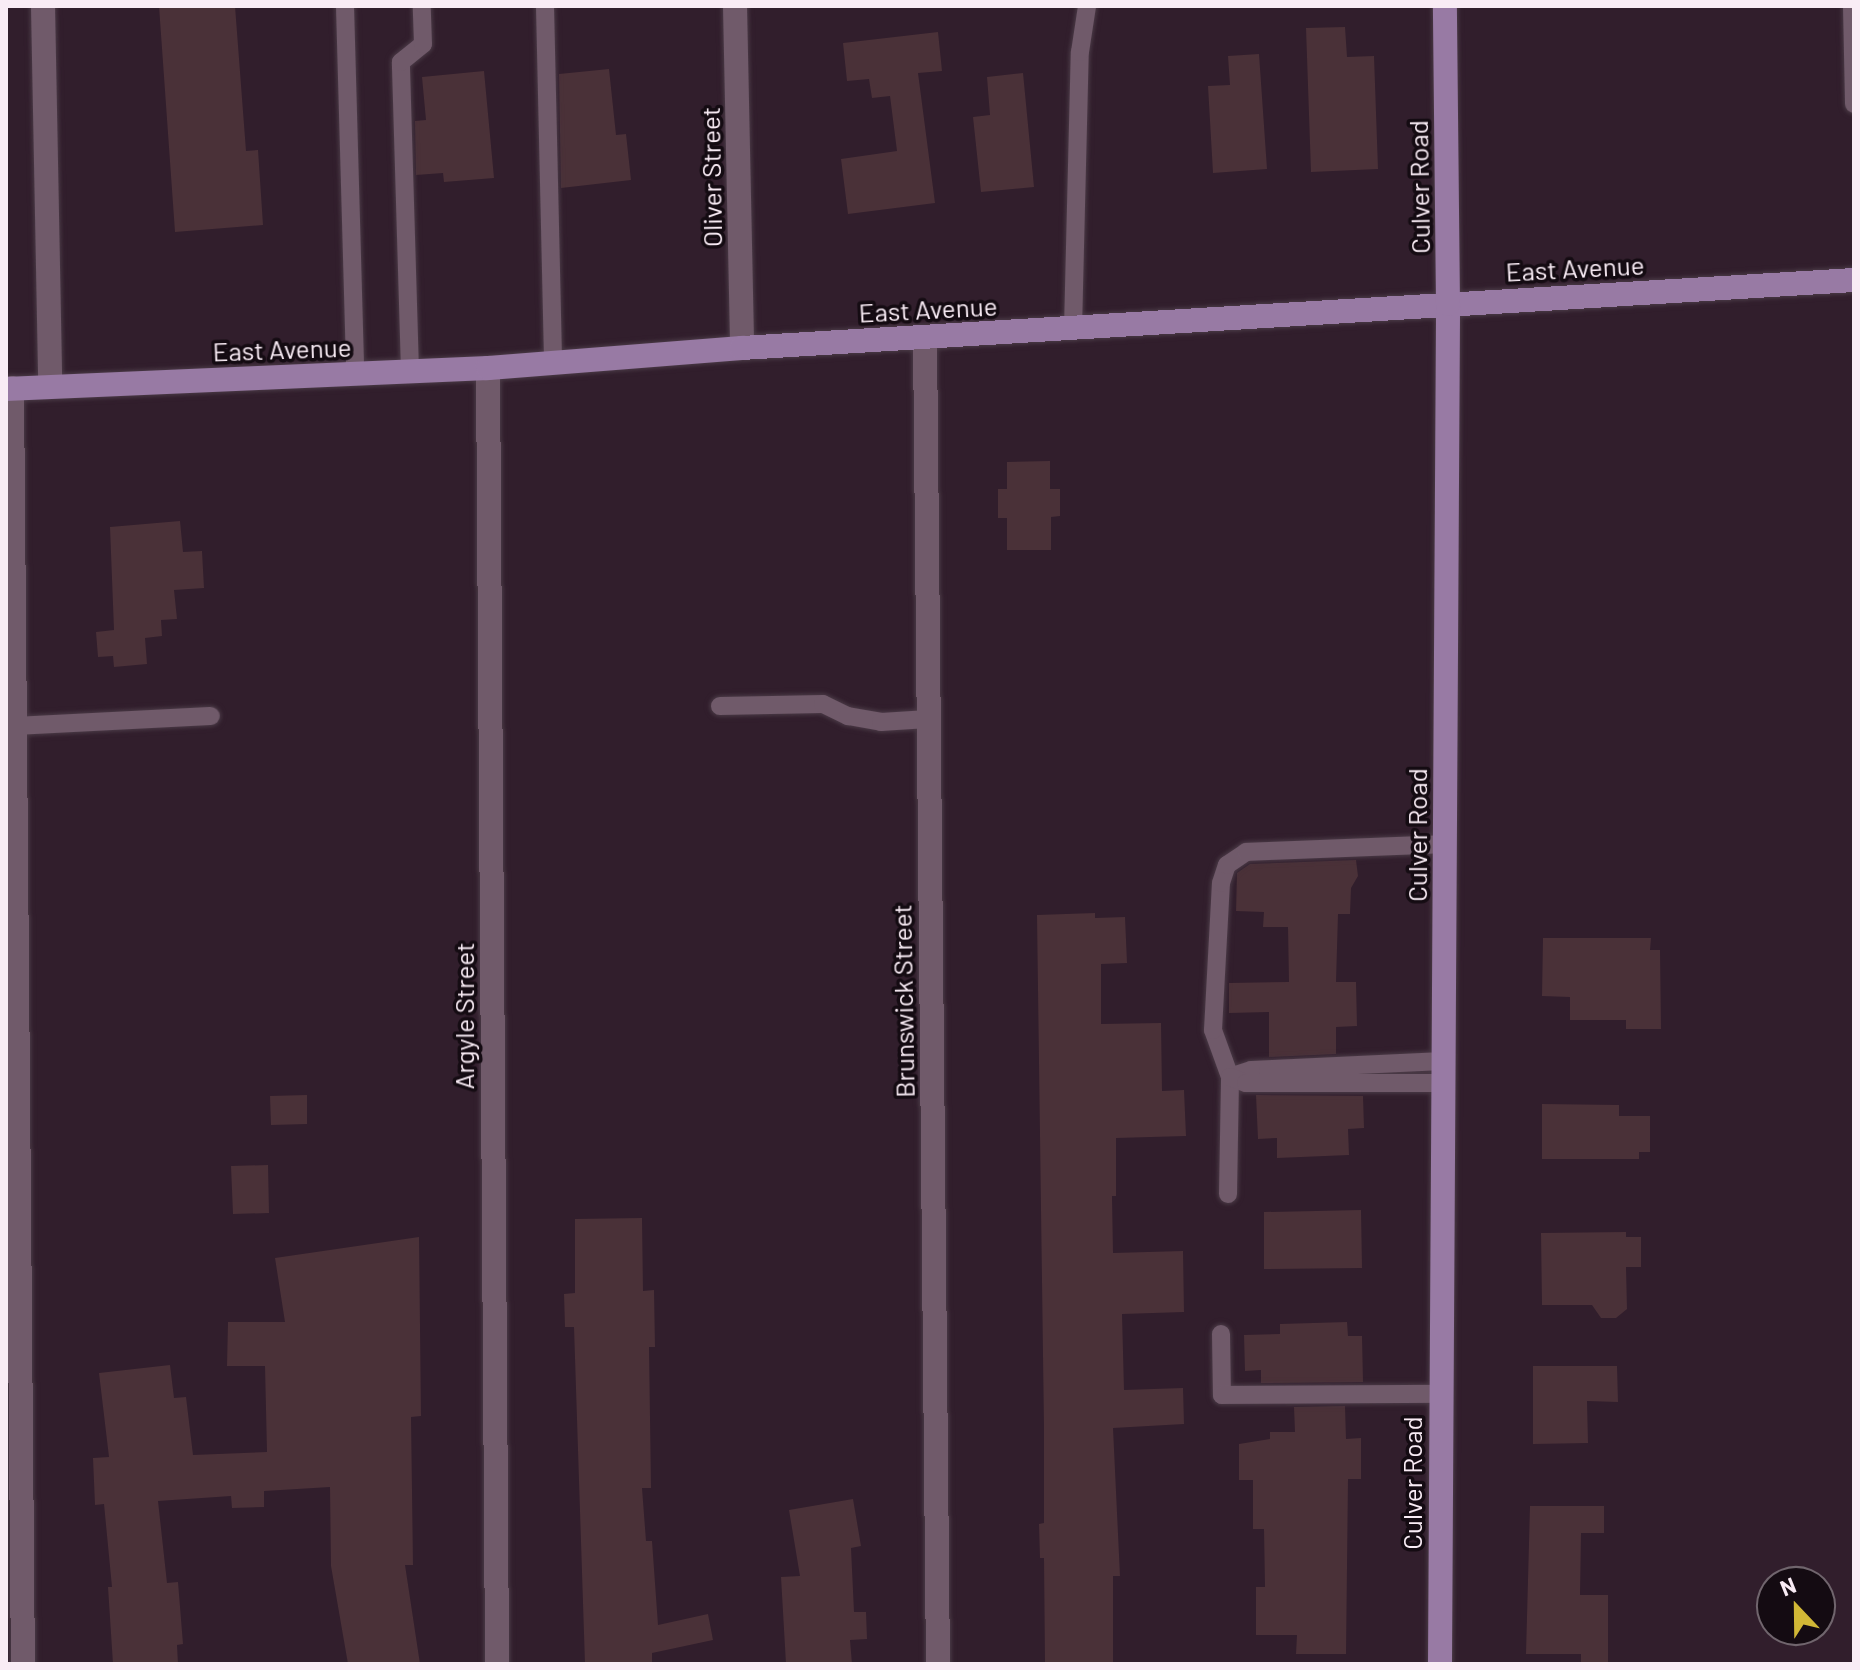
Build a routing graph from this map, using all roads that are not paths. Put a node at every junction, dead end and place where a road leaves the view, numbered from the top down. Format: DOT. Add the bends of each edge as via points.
graph roads {
  1 [pos="43,6"];
  2 [pos="345,6"];
  3 [pos="422,6"];
  4 [pos="545,6"];
  5 [pos="735,6"];
  6 [pos="1087,6"];
  7 [pos="1445,6"];
  8 [pos="1852,6"];
  9 [pos="1854,104"];
  10 [pos="1854,280"];
  11 [pos="1448,304"];
  12 [pos="1073,329"];
  13 [pos="925,338"];
  14 [pos="742,348"];
  15 [pos="553,363"];
  16 [pos="488,368"];
  17 [pos="410,371"];
  18 [pos="355,374"];
  19 [pos="50,386"];
  20 [pos="9,388"];
  21 [pos="720,706"];
  22 [pos="211,716"];
  23 [pos="928,719"];
  24 [pos="14,726"];
  25 [pos="11,838"];
  26 [pos="1445,844"];
  27 [pos="1443,1072"];
  28 [pos="1230,1077"];
  29 [pos="1228,1194"];
  30 [pos="1221,1334"];
  31 [pos="1441,1394"];
  32 [pos="23,1664"];
  33 [pos="497,1664"];
  34 [pos="938,1664"];
  35 [pos="1440,1664"];
  1 -- 19 [label="street"];
  2 -- 18 [label="lane"];
  3 -- 17 [label="lane" via="423,44 401,62"];
  4 -- 15 [label="lane"];
  5 -- 14 [label="street, Oliver Street"];
  6 -- 12 [label="lane" via="1080,52"];
  7 -- 11 [label="main road, Culver Road"];
  8 -- 9 [label="lane"];
  10 -- 11 [label="main road, East Avenue"];
  11 -- 12 [label="main road, East Avenue"];
  11 -- 26 [label="main road, Culver Road"];
  12 -- 13 [label="main road, East Avenue"];
  13 -- 14 [label="main road, East Avenue"];
  13 -- 23 [label="street, Brunswick Street"];
  14 -- 15 [label="main road, East Avenue"];
  15 -- 16 [label="main road, East Avenue"];
  16 -- 17 [label="main road, East Avenue"];
  16 -- 33 [label="street, Argyle Street"];
  17 -- 18 [label="main road, East Avenue"];
  18 -- 19 [label="main road, East Avenue"];
  19 -- 20 [label="main road, East Avenue"];
  20 -- 24 [label="street"];
  21 -- 23 [label="lane" via="823,704 848,716 881,722"];
  22 -- 24 [label="lane"];
  23 -- 34 [label="street, Brunswick Street"];
  24 -- 25 [label="street"];
  25 -- 32 [label="street"];
  26 -- 27 [label="main road, Culver Road"];
  26 -- 28 [label="lane" via="1246,852 1227,865 1221,883 1213,1030"];
  27 -- 28 [label="lane" via="1246,1083"];
  27 -- 31 [label="main road, Culver Road"];
  28 -- 29 [label="lane"];
  30 -- 31 [label="lane" via="1222,1395"];
  31 -- 35 [label="main road, Culver Road"];
}
